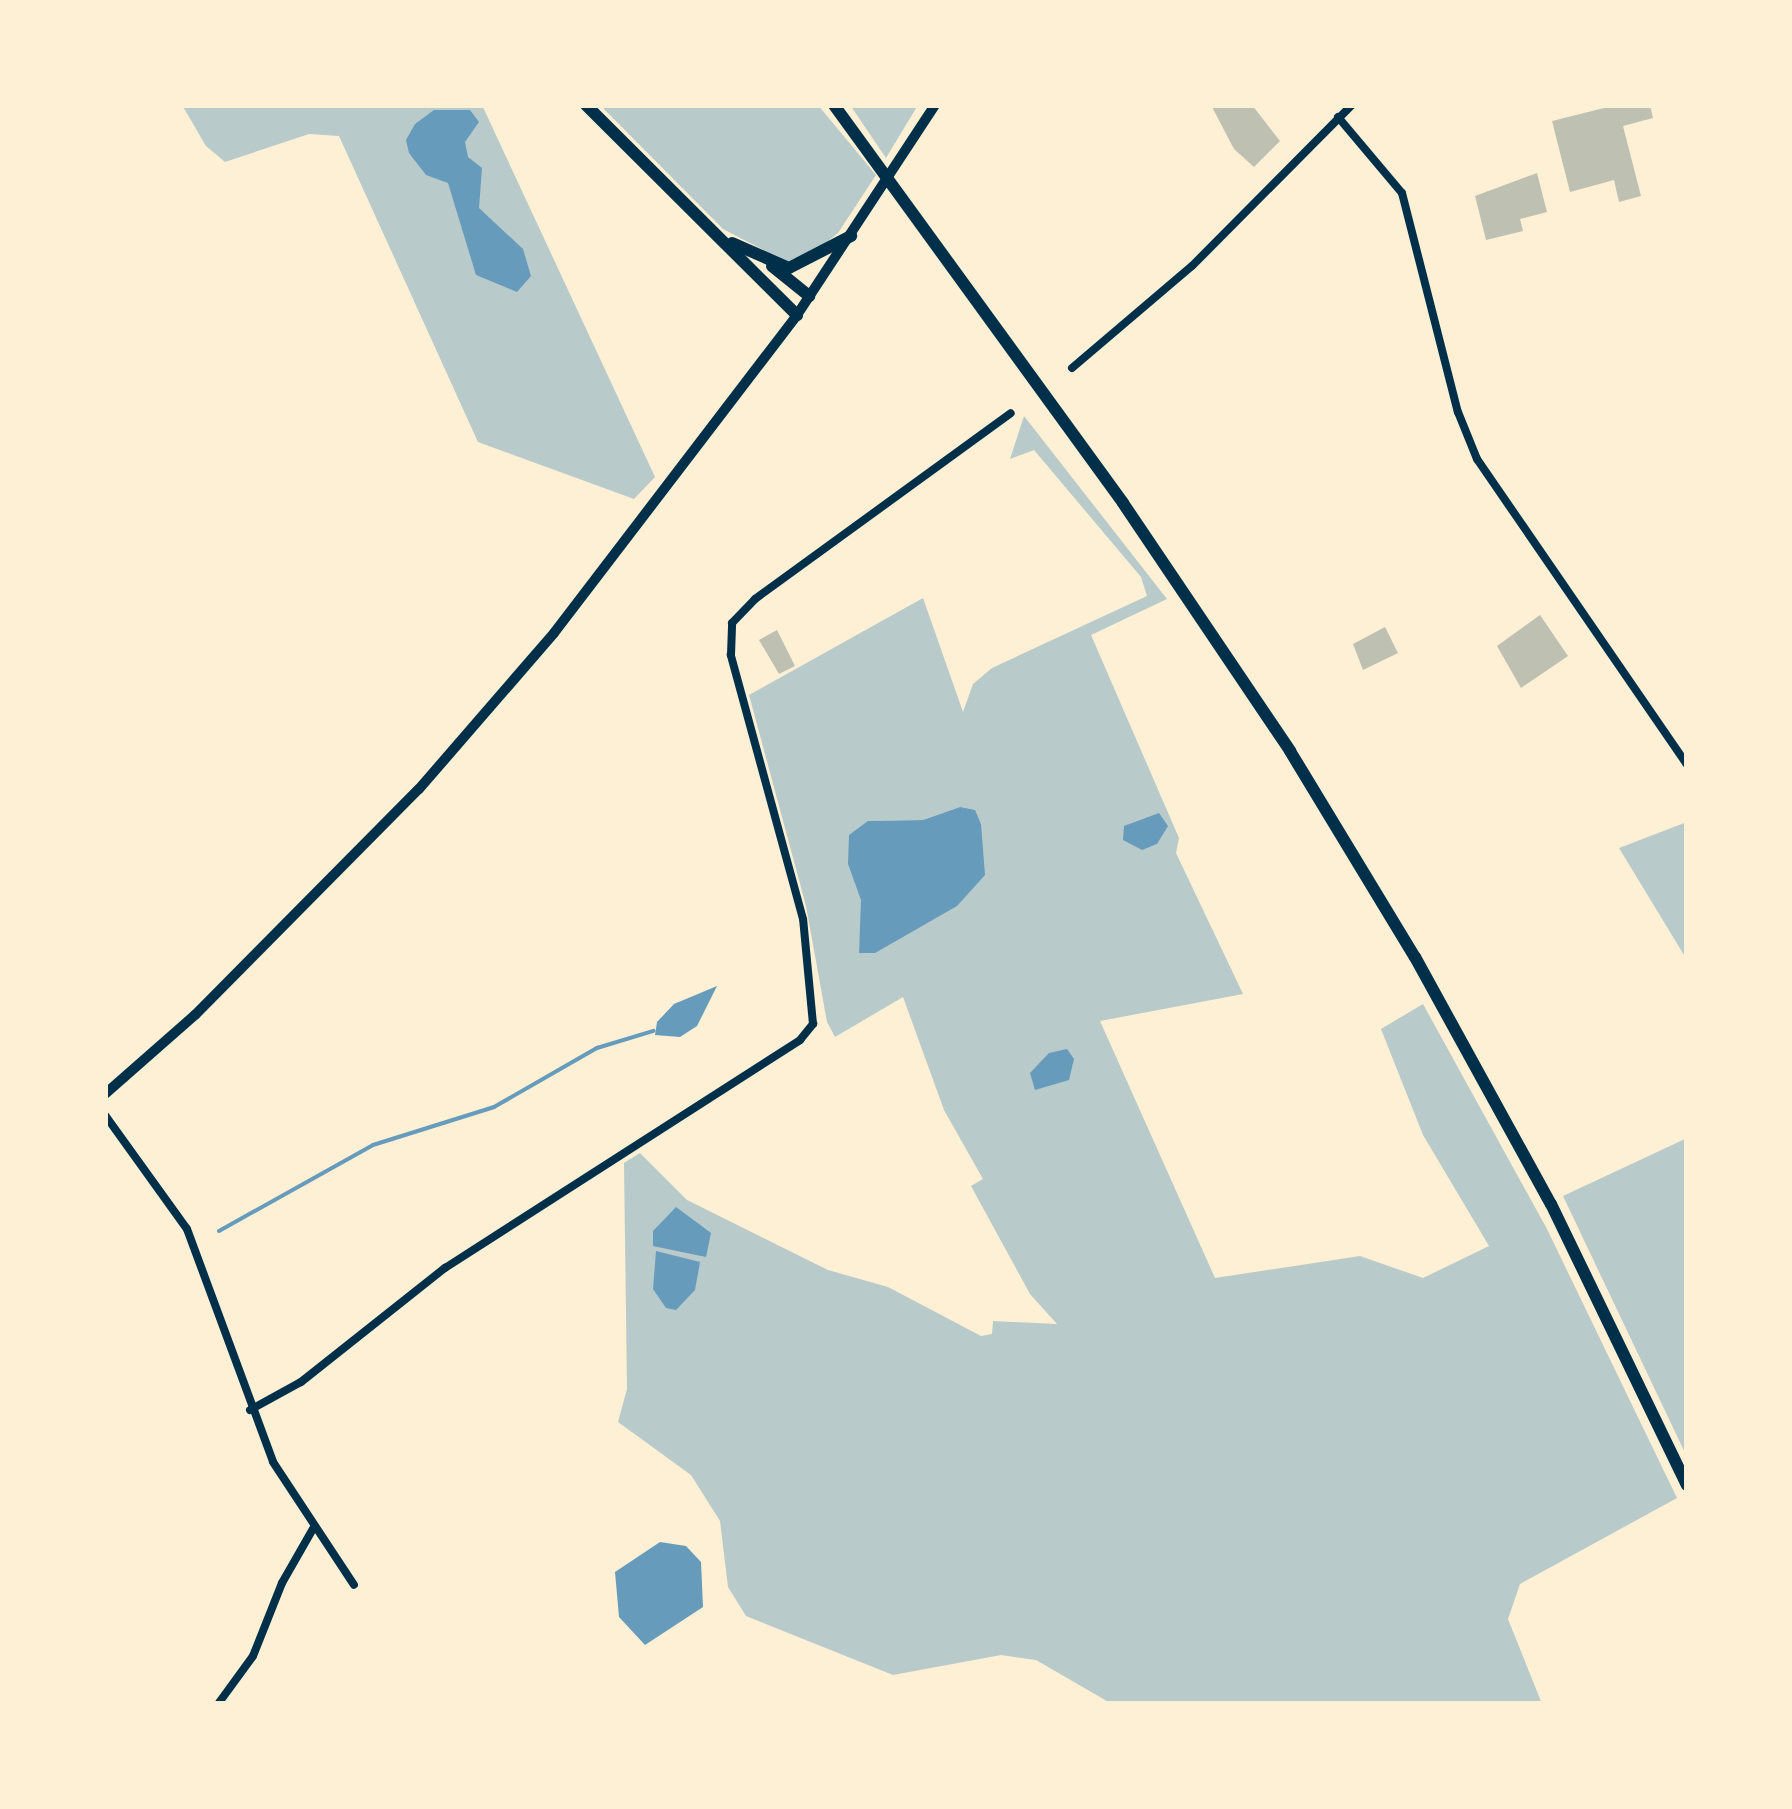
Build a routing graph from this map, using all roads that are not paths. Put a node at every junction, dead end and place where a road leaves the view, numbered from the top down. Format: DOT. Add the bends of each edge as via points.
graph roads {
  1 [pos="586,105"];
  2 [pos="834,105"];
  3 [pos="935,105"];
  4 [pos="1352,105"];
  5 [pos="1338,118"];
  6 [pos="717,234"];
  7 [pos="850,236"];
  8 [pos="769,262"];
  9 [pos="809,296"];
  10 [pos="798,315"];
  11 [pos="1072,368"];
  12 [pos="1011,413"];
  13 [pos="1687,764"];
  14 [pos="105,1094"];
  15 [pos="105,1115"];
  16 [pos="250,1410"];
  17 [pos="1687,1485"];
  18 [pos="314,1527"];
  19 [pos="354,1585"];
  20 [pos="218,1704"];
  1 -- 6 [label="main road"];
  2 -- 17 [label="main road" via="1123,503 1290,750 1416,957 1551,1204"];
  3 -- 7 [label="street"];
  4 -- 5 [label="street"];
  5 -- 11 [label="street" via="1192,266"];
  5 -- 13 [label="street" via="1402,193 1458,412 1477,460"];
  6 -- 8 [label="main road"];
  6 -- 10 [label="main road"];
  7 -- 8 [label="main road" via="814,261 789,268"];
  7 -- 9 [label="street"];
  8 -- 9 [label="main road"];
  9 -- 10 [label="street"];
  10 -- 14 [label="street" via="554,634 418,789 195,1014"];
  12 -- 16 [label="street" via="755,599 732,623 736,674 803,919 813,1024 800,1040 445,1268 301,1382"];
  15 -- 16 [label="street" via="187,1228 209,1276"];
  16 -- 18 [label="street"];
  18 -- 19 [label="street"];
  18 -- 20 [label="street" via="253,1656"];
}
